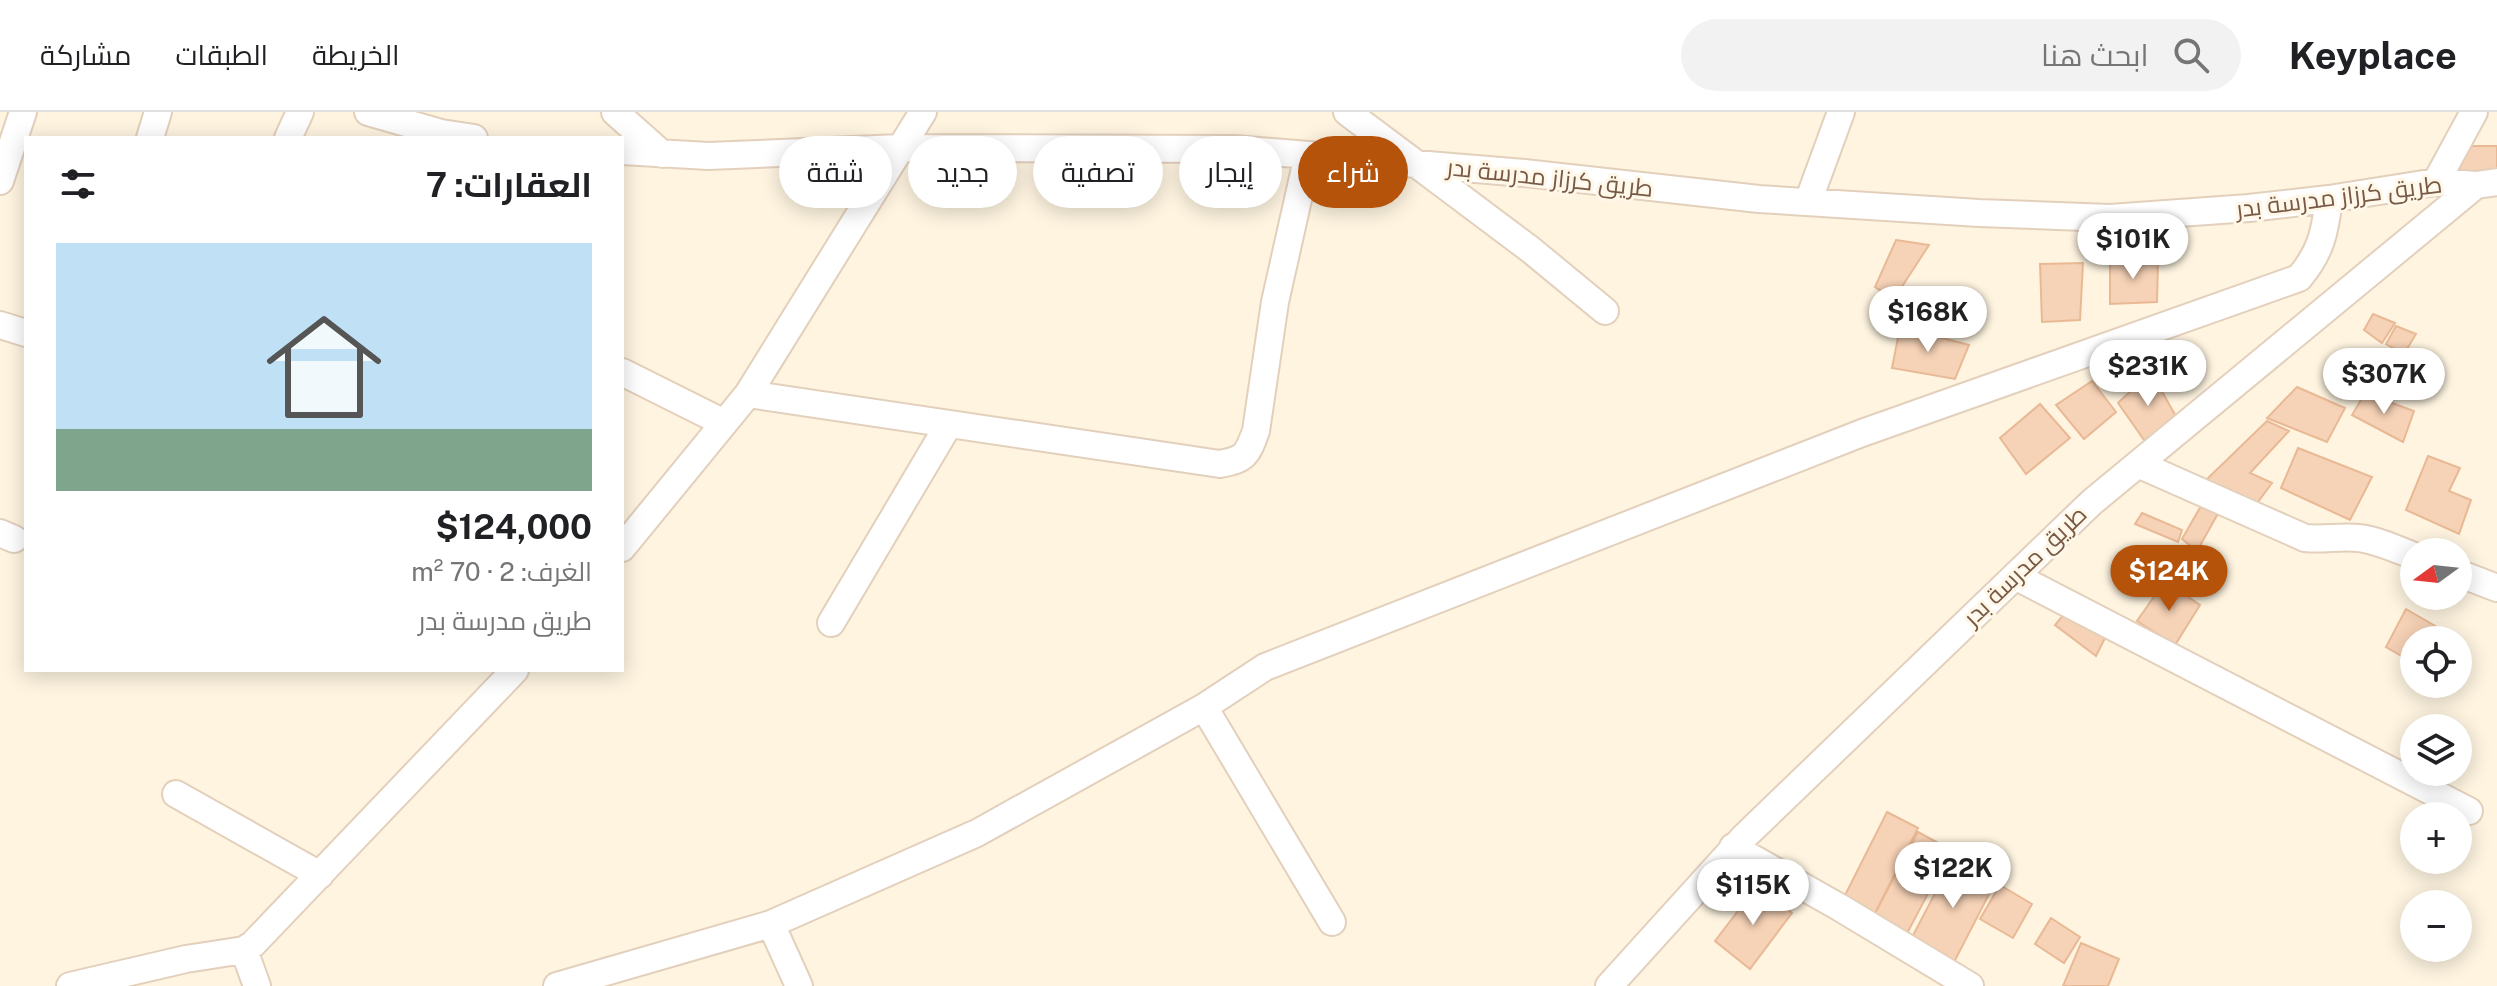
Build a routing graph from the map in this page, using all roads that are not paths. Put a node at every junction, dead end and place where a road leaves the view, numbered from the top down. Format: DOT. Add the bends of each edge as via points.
graph roads {
  1 [pos="23,112"];
  2 [pos="158,112"];
  3 [pos="300,112"];
  4 [pos="368,112"];
  5 [pos="615,112"];
  6 [pos="923,112"];
  7 [pos="1347,112"];
  8 [pos="1841,112"];
  9 [pos="2474,112"];
  10 [pos="151,136"];
  11 [pos="289,136"];
  12 [pos="461,136"];
  13 [pos="900,148"];
  14 [pos="624,151"];
  15 [pos="662,154"];
  16 [pos="1298,154"];
  17 [pos="1408,163"];
  18 [pos="1418,164"];
  19 [pos="0,181"];
  20 [pos="2436,182"];
  21 [pos="2487,183"];
  22 [pos="2329,199"];
  23 [pos="1298,200"];
  24 [pos="1808,202"];
  25 [pos="1605,311"];
  26 [pos="0,325"];
  27 [pos="24,332"];
  28 [pos="624,373"];
  29 [pos="748,394"];
  30 [pos="724,423"];
  31 [pos="949,424"];
  32 [pos="2138,464"];
  33 [pos="624,546"];
  34 [pos="2400,551"];
  35 [pos="2015,576"];
  36 [pos="2472,578"];
  37 [pos="2497,588"];
  38 [pos="831,623"];
  39 [pos="513,672"];
  40 [pos="1204,707"];
  41 [pos="176,794"];
  42 [pos="2452,802"];
  43 [pos="1733,847"];
  44 [pos="320,875"];
  45 [pos="1332,922"];
  46 [pos="771,924"];
  47 [pos="244,950"];
  48 [pos="70,986"];
  49 [pos="257,986"];
  50 [pos="557,986"];
  51 [pos="799,986"];
  52 [pos="1609,986"];
  53 [pos="1970,986"];
  1 -- 19 [label="street"];
  2 -- 10 [label="street"];
  3 -- 11 [label="street"];
  4 -- 12 [label="street"];
  5 -- 15 [label="street"];
  6 -- 13 [label="street"];
  7 -- 18 [label="street"];
  8 -- 24 [label="street"];
  9 -- 20 [label="street"];
  13 -- 15 [label="street, طريق كرزاز مدرسة بدر"];
  13 -- 16 [label="street, طريق كرزاز مدرسة بدر" via="1235,149"];
  13 -- 29 [label="street"];
  14 -- 15 [label="street, طريق كرزاز مدرسة بدر"];
  17 -- 18 [label="street, طريق كرزاز مدرسة بدر"];
  18 -- 24 [label="street, طريق كرزاز مدرسة بدر"];
  18 -- 25 [label="street"];
  20 -- 21 [label="street, طريق كرزاز مدرسة بدر"];
  20 -- 22 [label="street, طريق كرزاز مدرسة بدر"];
  21 -- 32 [label="street, طريق مدرسة بدر"];
  22 -- 24 [label="street, طريق كرزاز مدرسة بدر" via="2110,218"];
  22 -- 40 [label="street" via="2325,232 2314,260 2299,278 1862,433 1525,563 1265,667"];
  23 -- 31 [label="street" via="1275,302 1256,431 1241,460 1220,464"];
  26 -- 27 [label="street"];
  28 -- 30 [label="street"];
  29 -- 30 [label="street"];
  29 -- 31 [label="street"];
  30 -- 33 [label="street"];
  31 -- 38 [label="street"];
  32 -- 34 [label="street" via="2305,538 2358,538"];
  32 -- 35 [label="street, طريق مدرسة بدر"];
  35 -- 42 [label="street"];
  35 -- 43 [label="street, طريق مدرسة بدر"];
  36 -- 37 [label="street"];
  39 -- 44 [label="street"];
  40 -- 45 [label="street"];
  40 -- 46 [label="street" via="977,833"];
  41 -- 44 [label="street"];
  43 -- 52 [label="street, طريق مدرسة بدر"];
  43 -- 53 [label="street"];
  44 -- 47 [label="street"];
  46 -- 50 [label="street"];
  46 -- 51 [label="street"];
  47 -- 48 [label="street"];
  47 -- 49 [label="street"];
}
